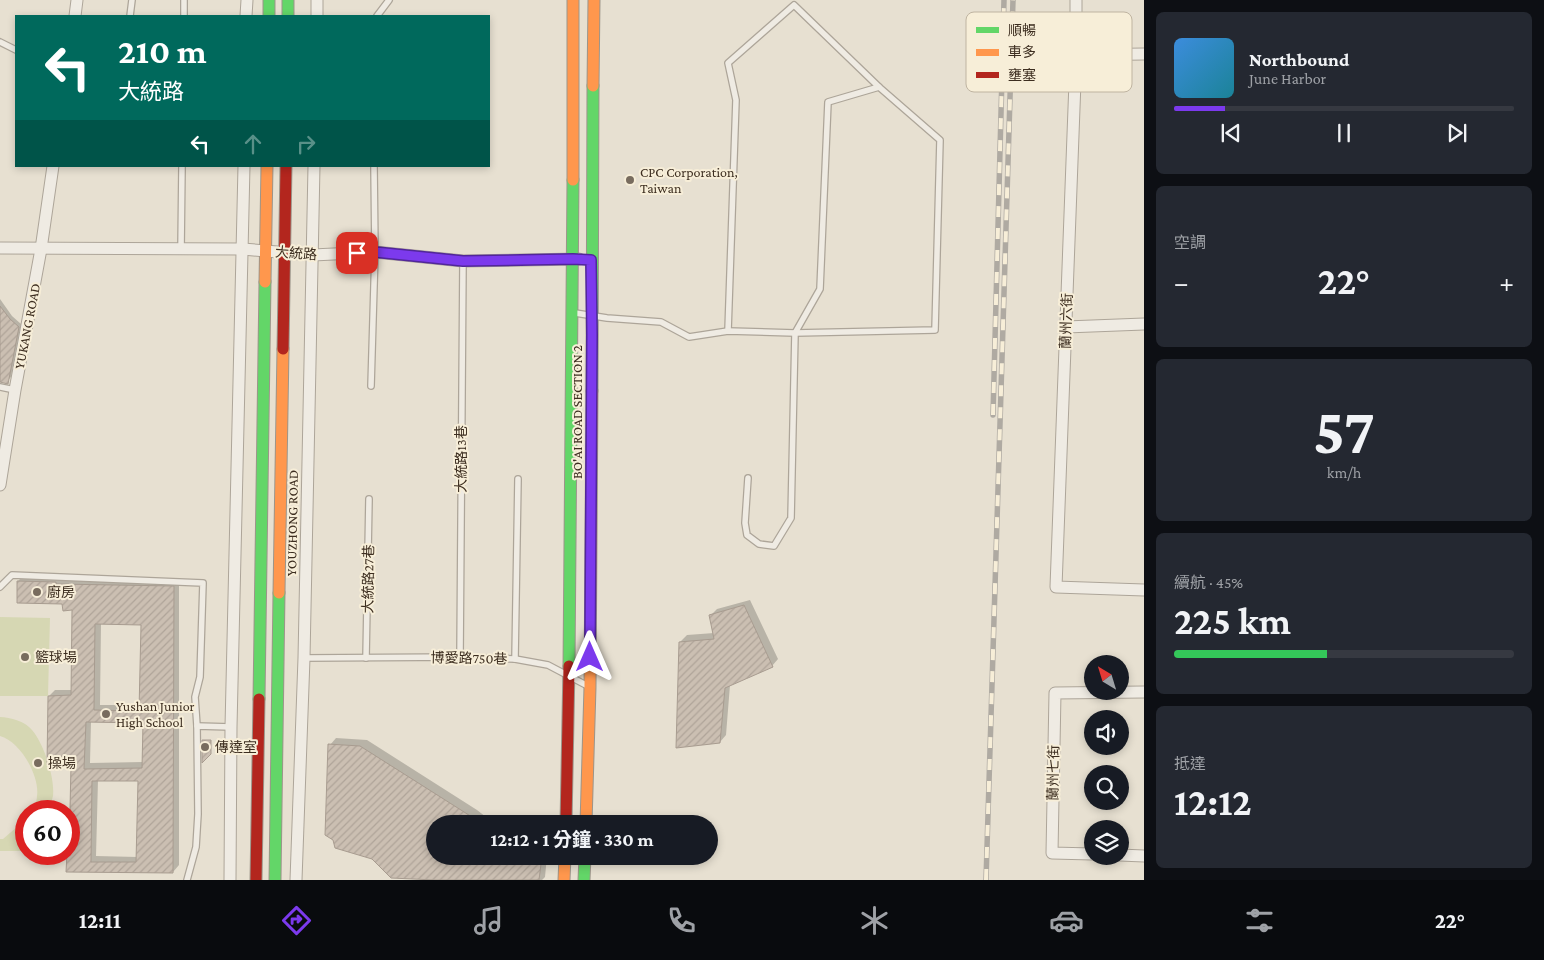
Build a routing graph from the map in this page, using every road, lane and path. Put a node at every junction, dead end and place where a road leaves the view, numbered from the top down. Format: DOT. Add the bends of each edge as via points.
graph roads {
  1 [pos="77,0"];
  2 [pos="132,0"];
  3 [pos="184,0"];
  4 [pos="247,0"];
  5 [pos="269,0"];
  6 [pos="288,0"];
  7 [pos="317,0"];
  8 [pos="389,0"];
  9 [pos="573,0"];
  10 [pos="594,0"];
  11 [pos="75,15"];
  12 [pos="130,15"];
  13 [pos="184,15"];
  14 [pos="246,15"];
  15 [pos="269,15"];
  16 [pos="288,15"];
  17 [pos="317,15"];
  18 [pos="378,15"];
  19 [pos="0,42"];
  20 [pos="15,50"];
  21 [pos="879,87"];
  22 [pos="1075,92"];
  23 [pos="53,167"];
  24 [pos="182,167"];
  25 [pos="244,167"];
  26 [pos="267,167"];
  27 [pos="286,167"];
  28 [pos="314,167"];
  29 [pos="374,167"];
  30 [pos="0,248"];
  31 [pos="41,249"];
  32 [pos="243,249"];
  33 [pos="181,250"];
  34 [pos="266,251"];
  35 [pos="375,252"];
  36 [pos="286,253"];
  37 [pos="313,256"];
  38 [pos="573,259"];
  39 [pos="591,260"];
  40 [pos="463,261"];
  41 [pos="574,313"];
  42 [pos="592,316"];
  43 [pos="1144,324"];
  44 [pos="1066,327"];
  45 [pos="728,331"];
  46 [pos="795,333"];
  47 [pos="371,386"];
  48 [pos="0,387"];
  49 [pos="15,390"];
  50 [pos="748,478"];
  51 [pos="1,479"];
  52 [pos="518,479"];
  53 [pos="369,499"];
  54 [pos="0,587"];
  55 [pos="1144,590"];
  56 [pos="460,657"];
  57 [pos="304,658"];
  58 [pos="366,658"];
  59 [pos="514,659"];
  60 [pos="569,676"];
  61 [pos="590,687"];
  62 [pos="1144,692"];
  63 [pos="197,726"];
  64 [pos="231,727"];
  65 [pos="566,815"];
  66 [pos="586,815"];
  67 [pos="1084,854"];
  68 [pos="1129,856"];
  69 [pos="1144,856"];
  70 [pos="565,865"];
  71 [pos="585,865"];
  72 [pos="188,880"];
  73 [pos="230,880"];
  74 [pos="256,880"];
  75 [pos="275,880"];
  76 [pos="296,880"];
  77 [pos="564,880"];
  78 [pos="584,880"];
  1 -- 11 [label="street"];
  2 -- 12 [label="lane"];
  3 -- 13 [label="lane"];
  4 -- 14 [label="street"];
  5 -- 15 [label="main road"];
  6 -- 16 [label="main road"];
  7 -- 17 [label="street"];
  8 -- 18 [label="lane"];
  9 -- 38 [label="main road, BO'AI ROAD SECTION 2"];
  10 -- 39 [label="main road, BO'AI ROAD SECTION 2"];
  19 -- 20 [label="lane"];
  21 -- 45 [label="lane" via="794,5 728,63 736,100"];
  21 -- 46 [label="lane" via="828,102 820,289"];
  21 -- 46 [label="lane" via="940,140 935,330"];
  22 -- 44 [label="street, 蘭州六街"];
  23 -- 31 [label="street, YUKANG ROAD"];
  24 -- 33 [label="lane"];
  25 -- 32 [label="street"];
  26 -- 34 [label="main road"];
  27 -- 36 [label="main road, YOUZHONG ROAD"];
  28 -- 37 [label="street, YOUZHONG ROAD"];
  29 -- 35 [label="lane"];
  30 -- 31 [label="street, 大統路"];
  31 -- 33 [label="street, 大統路"];
  31 -- 49 [label="street, YUKANG ROAD"];
  32 -- 33 [label="street, 大統路"];
  32 -- 34 [label="street, 大統路"];
  32 -- 64 [label="street"];
  34 -- 36 [label="street, 大統路"];
  34 -- 74 [label="main road"];
  35 -- 37 [label="street, 大統路"];
  35 -- 40 [label="street, 大統路"];
  35 -- 47 [label="lane"];
  36 -- 37 [label="street, 大統路"];
  36 -- 75 [label="main road, YOUZHONG ROAD"];
  37 -- 57 [label="street, YOUZHONG ROAD"];
  38 -- 39 [label="street, 大統路"];
  38 -- 40 [label="street, 大統路"];
  38 -- 41 [label="main road, BO'AI ROAD SECTION 2"];
  39 -- 42 [label="main road, BO'AI ROAD SECTION 2"];
  40 -- 56 [label="lane, 大統路13巷"];
  41 -- 42 [label="lane"];
  41 -- 60 [label="main road, BO'AI ROAD SECTION 2"];
  42 -- 45 [label="lane" via="661,322 689,337"];
  42 -- 61 [label="main road, BO'AI ROAD SECTION 2"];
  43 -- 44 [label="street"];
  44 -- 55 [label="street, 蘭州六街" via="1056,587"];
  45 -- 46 [label="lane"];
  46 -- 50 [label="lane" via="791,518 774,546 760,544 747,535 744,523"];
  48 -- 49 [label="lane"];
  49 -- 51 [label="street, YUKANG ROAD"];
  52 -- 59 [label="lane"];
  53 -- 58 [label="lane, 大統路27巷"];
  54 -- 63 [label="lane" via="12,575 203,583 200,677 195,697"];
  56 -- 58 [label="lane, 博愛路750巷"];
  56 -- 59 [label="lane, 博愛路750巷"];
  57 -- 58 [label="lane, 博愛路750巷"];
  57 -- 76 [label="street, YOUZHONG ROAD"];
  59 -- 60 [label="lane, 博愛路750巷" via="548,665"];
  60 -- 61 [label="lane, 博愛路750巷"];
  60 -- 65 [label="main road, BO'AI ROAD SECTION 2"];
  61 -- 66 [label="main road, BO'AI ROAD SECTION 2"];
  62 -- 67 [label="street, 蘭州七街" via="1055,693 1052,853"];
  63 -- 64 [label="lane"];
  63 -- 72 [label="lane" via="198,814 196,847"];
  64 -- 73 [label="street"];
  68 -- 69 [label="street"];
  70 -- 77 [label="main road"];
  71 -- 78 [label="main road"];
}
